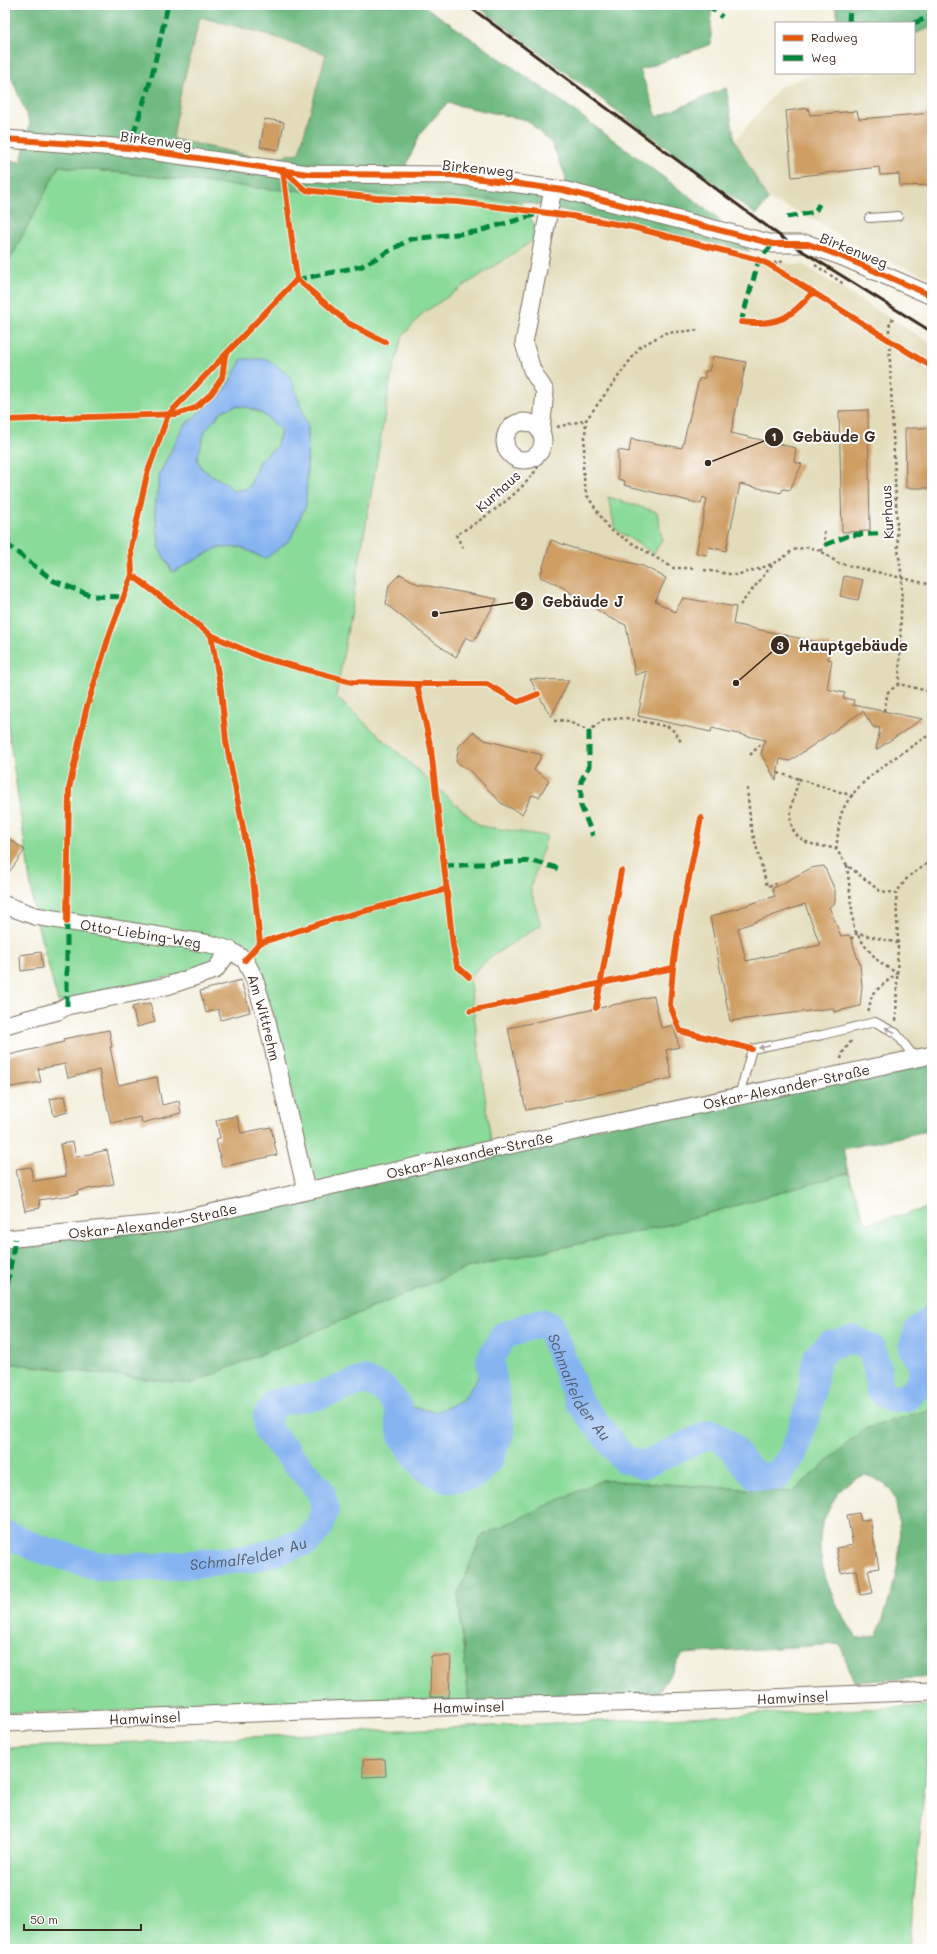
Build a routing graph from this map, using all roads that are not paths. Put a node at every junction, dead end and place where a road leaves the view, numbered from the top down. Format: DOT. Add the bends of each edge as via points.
graph roads {
  1 [pos="5,139"];
  2 [pos="553,189"];
  3 [pos="898,216"];
  4 [pos="869,218"];
  5 [pos="932,296"];
  6 [pos="548,434"];
  7 [pos="5,905"];
  8 [pos="230,950"];
  9 [pos="5,1025"];
  10 [pos="932,1055"];
  11 [pos="915,1058"];
  12 [pos="739,1096"];
  13 [pos="306,1190"];
  14 [pos="5,1239"];
  15 [pos="932,1691"];
  16 [pos="5,1723"];
  1 -- 2 [label="street, Birkenweg" via="129,148 308,174 452,175"];
  2 -- 5 [label="street, Birkenweg" via="570,191 773,244 808,244"];
  2 -- 6 [label="street" via="524,343 532,370 546,391"];
  3 -- 4 [label="lane"];
  7 -- 8 [label="street, Otto-Liebing-Weg" via="35,916 210,944"];
  8 -- 9 [label="street" via="215,970 174,984 67,1006 58,1011"];
  8 -- 13 [label="street, Am Wittrehm" via="245,960 256,984"];
  10 -- 11 [label="street, Oskar-Alexander-Straße"];
  11 -- 12 [label="street, Oskar-Alexander-Straße"];
  11 -- 12 [label="lane, one-way" via="896,1033 875,1022 752,1049"];
  12 -- 13 [label="street, Oskar-Alexander-Straße"];
  13 -- 14 [label="street, Oskar-Alexander-Straße" via="167,1223"];
  15 -- 16 [label="street, Hamwinsel"];
}
